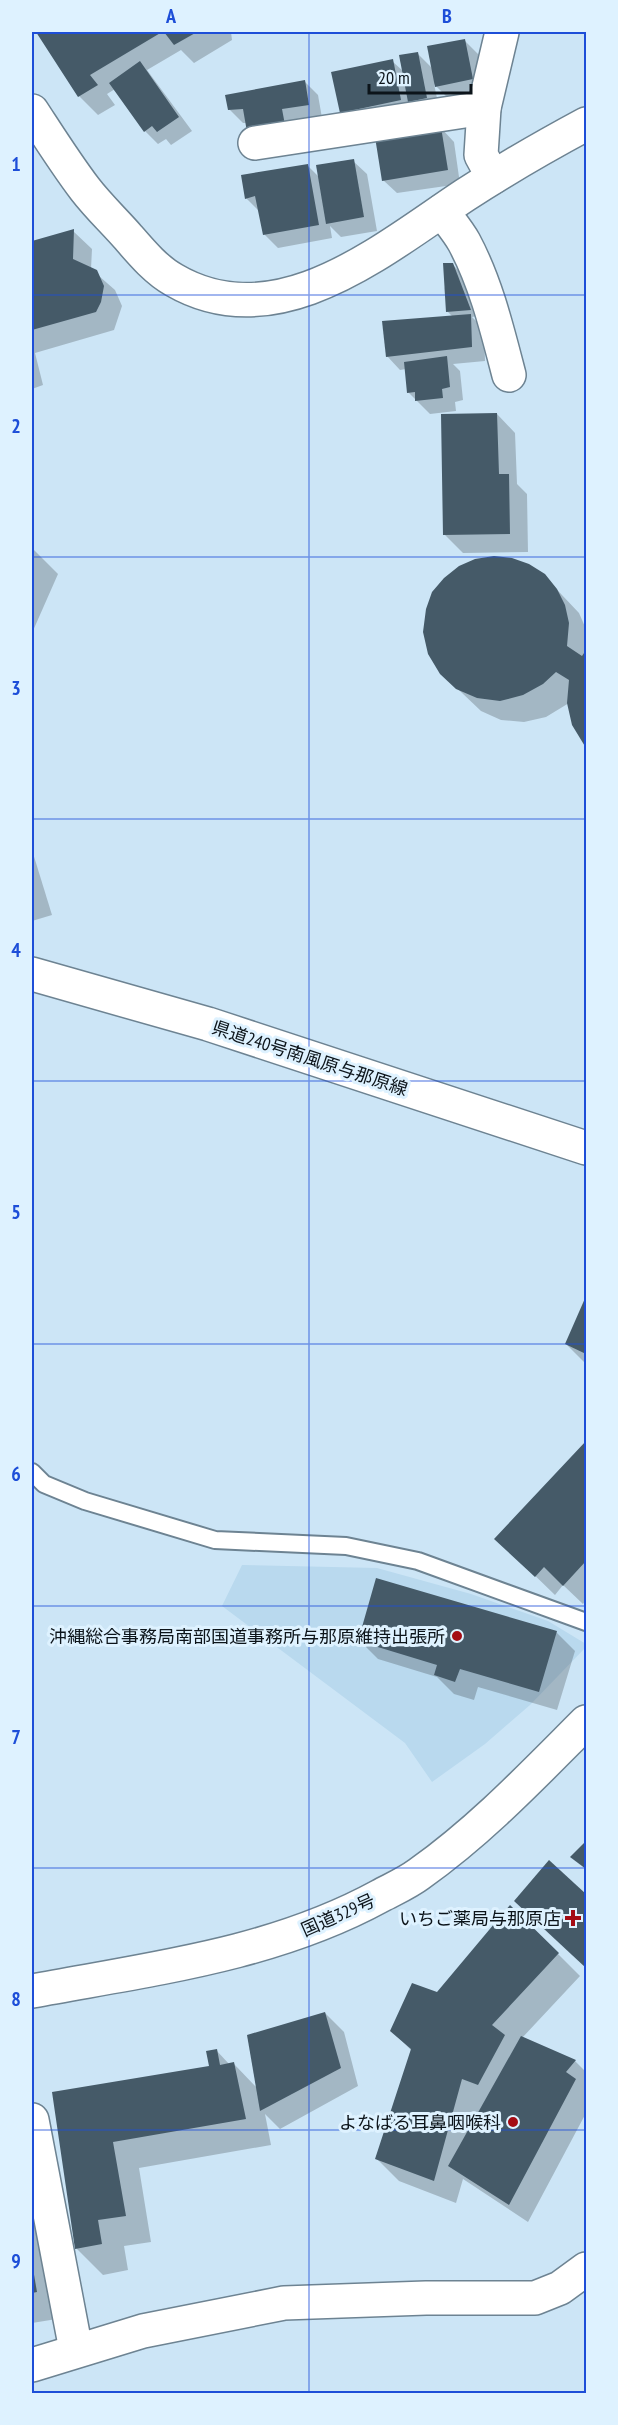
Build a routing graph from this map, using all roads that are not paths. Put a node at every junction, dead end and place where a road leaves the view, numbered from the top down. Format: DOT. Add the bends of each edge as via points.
graph roads {
  1 [pos="502,32"];
  2 [pos="484,108"];
  3 [pos="32,111"];
  4 [pos="586,124"];
  5 [pos="255,143"];
  6 [pos="493,177"];
  7 [pos="442,211"];
  8 [pos="509,375"];
  9 [pos="32,974"];
  10 [pos="586,1148"];
  11 [pos="32,1472"];
  12 [pos="586,1622"];
  13 [pos="586,1722"];
  14 [pos="32,1991"];
  15 [pos="32,2120"];
  16 [pos="585,2282"];
  17 [pos="76,2350"];
  18 [pos="32,2365"];
  1 -- 2 [label="main road"];
  2 -- 5 [label="main road"];
  2 -- 6 [label="main road" via="482,154"];
  3 -- 7 [label="main road" via="86,190 149,261 172,280 227,300 280,296 318,286 354,269"];
  4 -- 6 [label="main road"];
  6 -- 7 [label="main road"];
  7 -- 8 [label="main road" via="463,240 475,267 493,312"];
  9 -- 10 [label="main road, 県道240号南風原与那原線" via="208,1024"];
  11 -- 12 [label="lane" via="44,1484 85,1501 215,1540 346,1546 418,1561"];
  13 -- 14 [label="main road, 国道329号" via="482,1825 417,1876 345,1915 219,1957"];
  15 -- 17 [label="main road"];
  16 -- 17 [label="main road" via="535,2298 284,2303 142,2331"];
  17 -- 18 [label="main road"];
}
